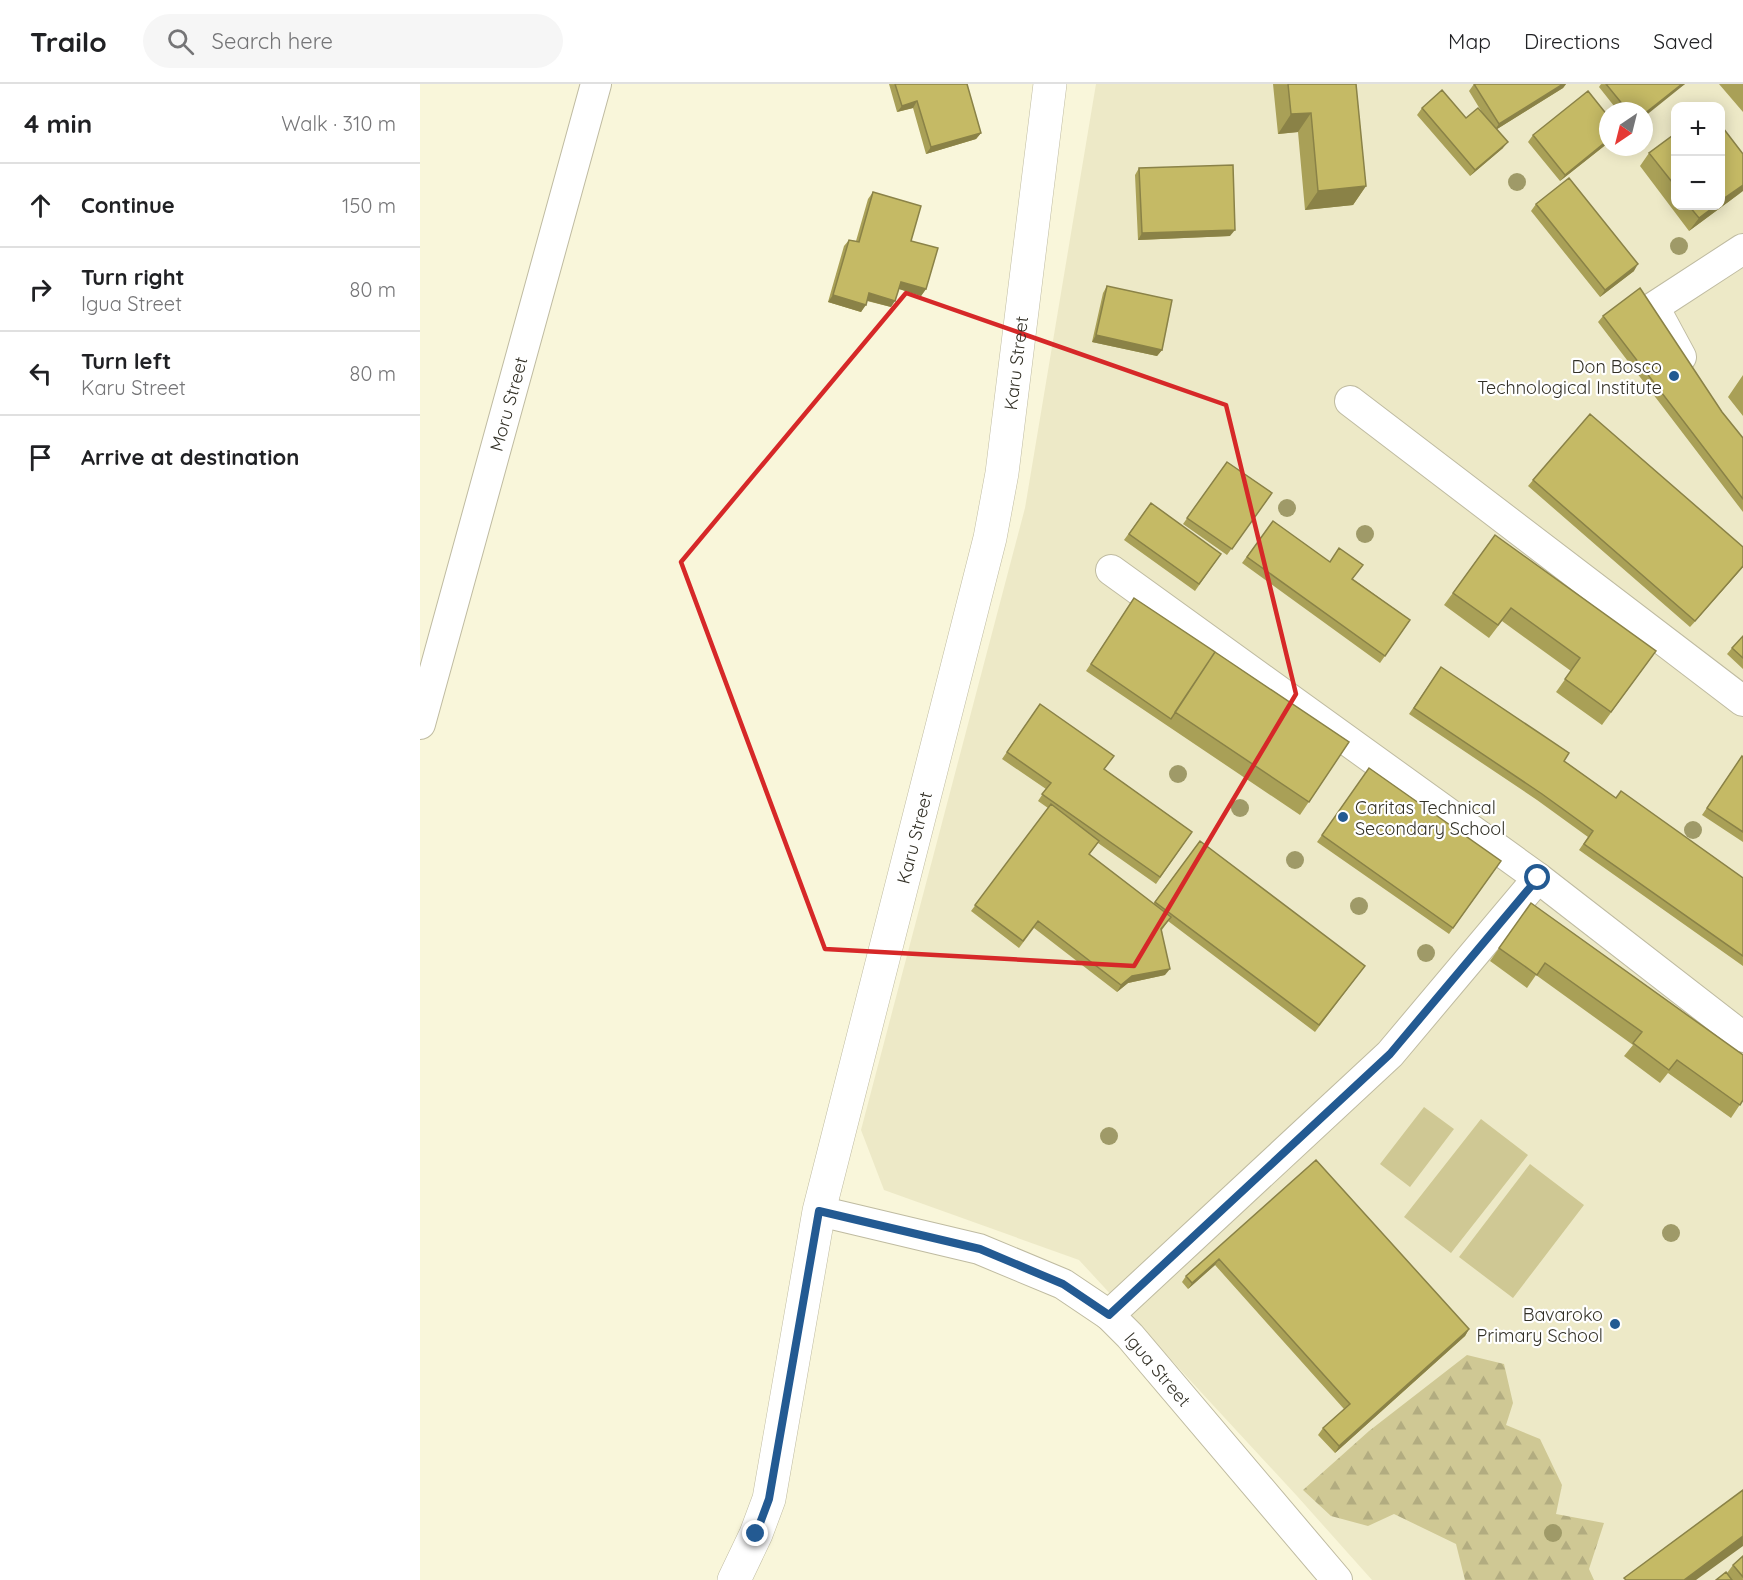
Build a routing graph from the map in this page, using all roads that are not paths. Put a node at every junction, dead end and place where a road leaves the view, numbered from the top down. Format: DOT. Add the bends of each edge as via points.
graph roads {
  1 [pos="596,84"];
  2 [pos="1050,84"];
  3 [pos="1743,249"];
  4 [pos="1694,381"];
  5 [pos="1350,401"];
  6 [pos="1111,570"];
  7 [pos="1743,700"];
  8 [pos="420,723"];
  9 [pos="1538,878"];
  10 [pos="1743,1037"];
  11 [pos="819,1211"];
  12 [pos="1109,1315"];
  13 [pos="734,1580"];
  14 [pos="1337,1580"];
  1 -- 8 [label="street, Moru Street"];
  2 -- 11 [label="street, Karu Street" via="992,527"];
  3 -- 4 [label="street" via="1654,307"];
  5 -- 7 [label="street"];
  6 -- 9 [label="street"];
  9 -- 10 [label="street"];
  9 -- 12 [label="street" via="1390,1054"];
  11 -- 12 [label="street, Igua Street" via="980,1249 1063,1284"];
  11 -- 13 [label="street, Karu Street" via="769,1499"];
  12 -- 14 [label="street, Igua Street"];
}
